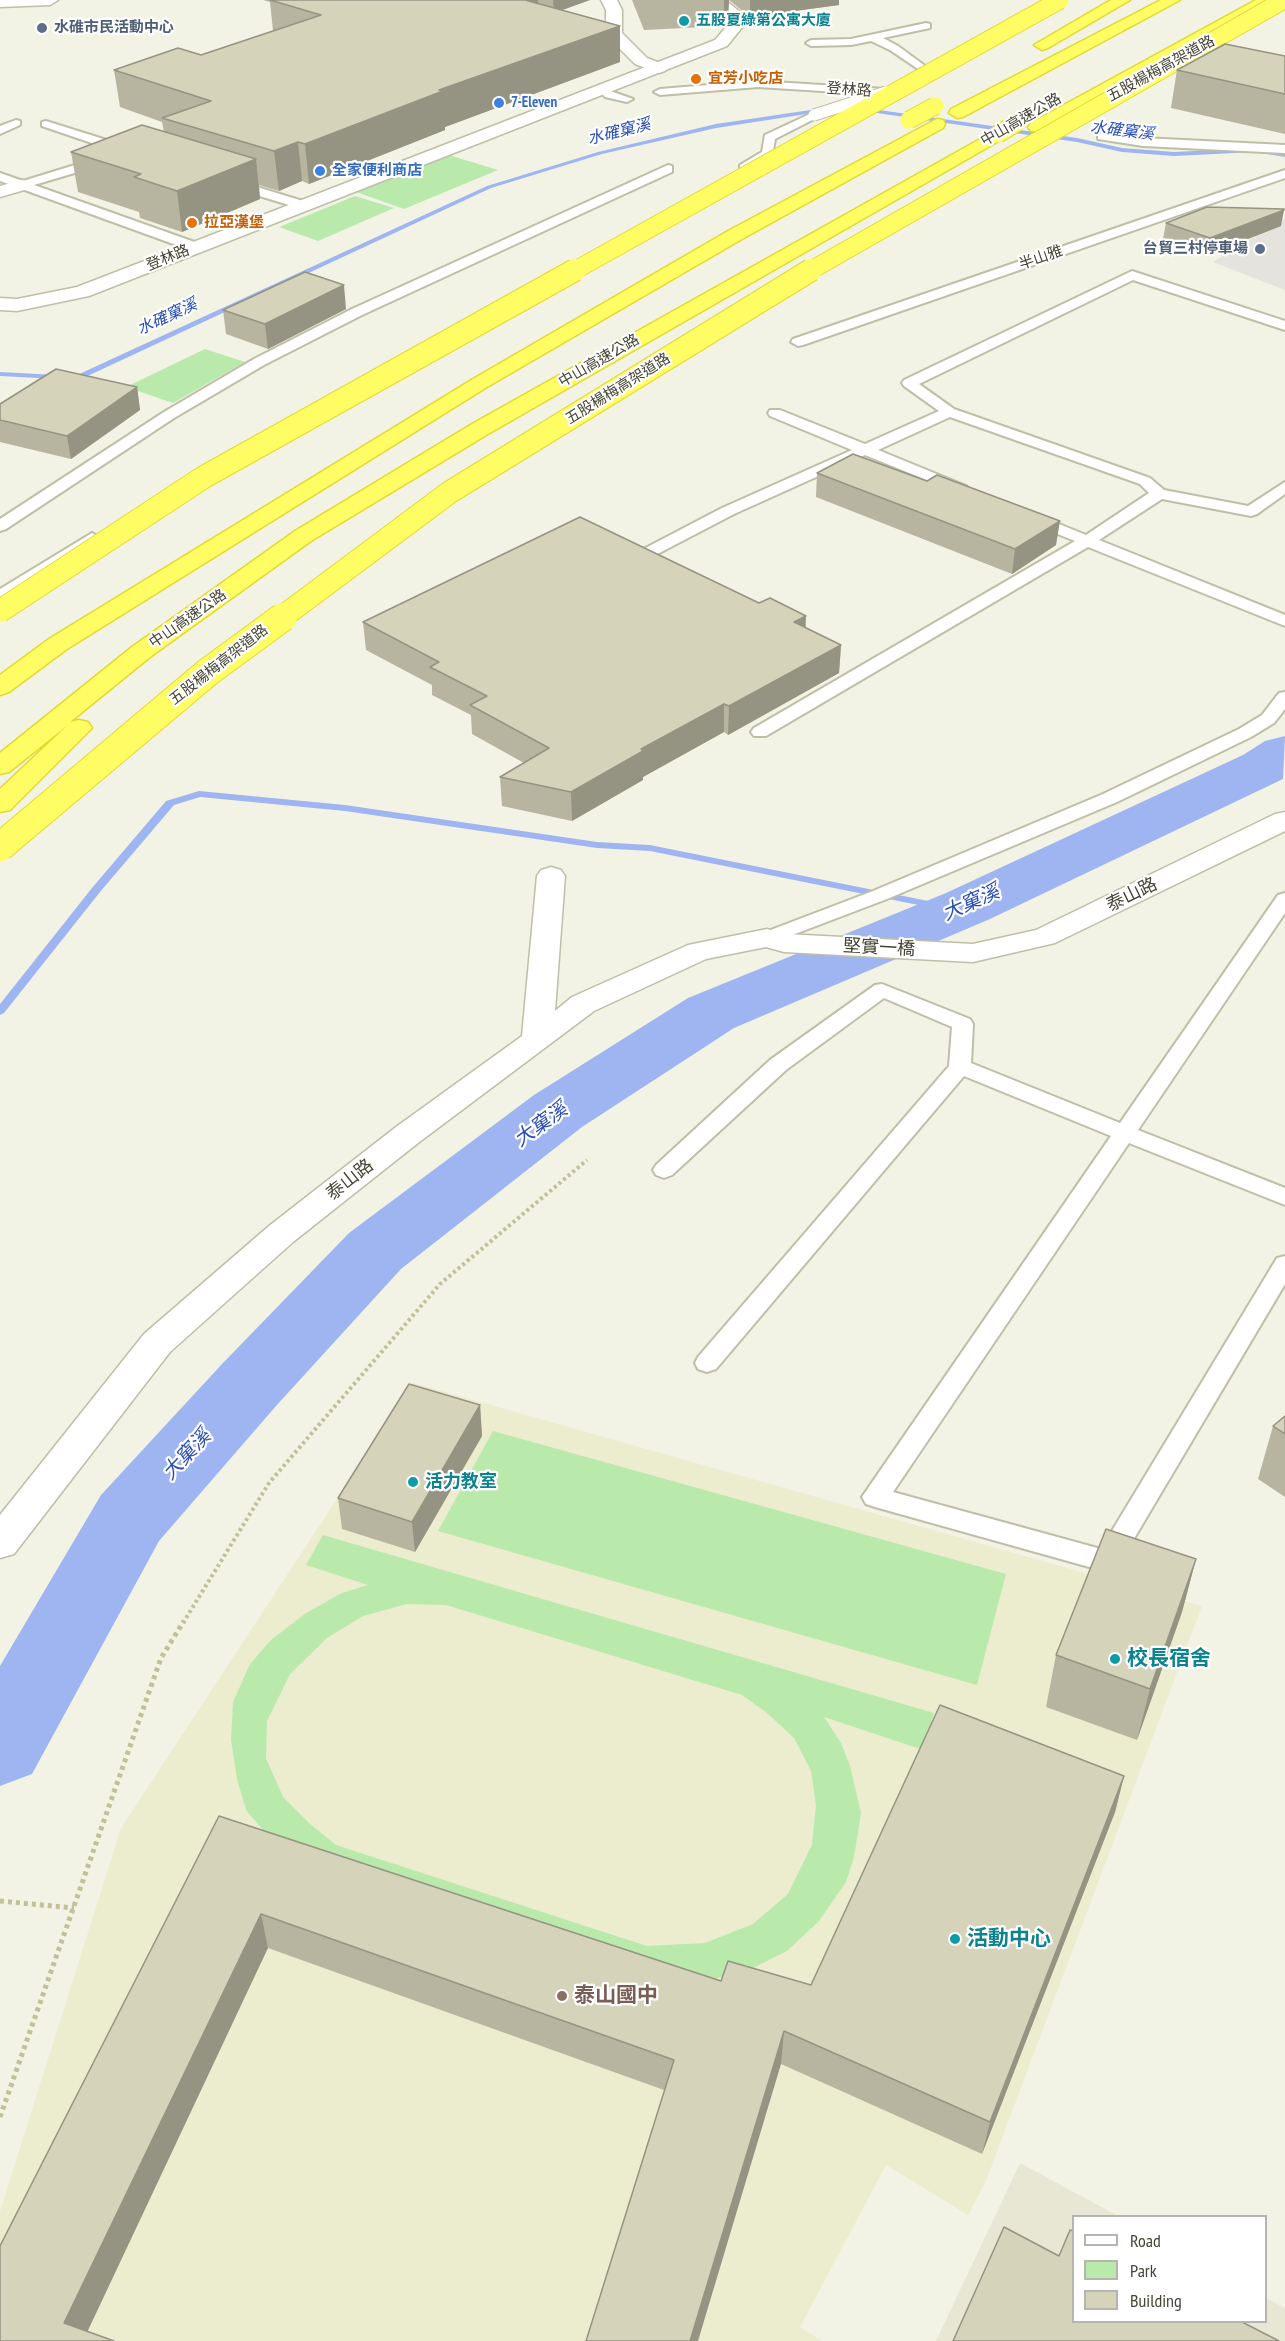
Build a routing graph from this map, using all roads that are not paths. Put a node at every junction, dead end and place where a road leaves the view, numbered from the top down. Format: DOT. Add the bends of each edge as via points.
graph roads {
  1 [pos="50,0"];
  2 [pos="609,0"];
  3 [pos="715,0"];
  4 [pos="1050,0"];
  5 [pos="1060,0"];
  6 [pos="1122,0"];
  7 [pos="1172,0"];
  8 [pos="1267,0"];
  9 [pos="1284,0"];
  10 [pos="5,1"];
  11 [pos="0,22"];
  12 [pos="926,26"];
  13 [pos="873,38"];
  14 [pos="811,43"];
  15 [pos="1028,53"];
  16 [pos="1118,64"];
  17 [pos="659,68"];
  18 [pos="924,70"];
  19 [pos="635,77"];
  20 [pos="604,89"];
  21 [pos="660,92"];
  22 [pos="886,92"];
  23 [pos="627,99"];
  24 [pos="944,111"];
  25 [pos="16,123"];
  26 [pos="46,124"];
  27 [pos="0,131"];
  28 [pos="1011,132"];
  29 [pos="1102,137"];
  30 [pos="467,142"];
  31 [pos="1285,149"];
  32 [pos="668,170"];
  33 [pos="1285,174"];
  34 [pos="0,177"];
  35 [pos="215,178"];
  36 [pos="22,185"];
  37 [pos="0,192"];
  38 [pos="302,205"];
  39 [pos="735,235"];
  40 [pos="195,247"];
  41 [pos="0,304"];
  42 [pos="1285,326"];
  43 [pos="798,342"];
  44 [pos="949,412"];
  45 [pos="775,413"];
  46 [pos="864,449"];
  47 [pos="1285,487"];
  48 [pos="1160,494"];
  49 [pos="981,497"];
  50 [pos="398,502"];
  51 [pos="1012,510"];
  52 [pos="0,526"];
  53 [pos="303,536"];
  54 [pos="1087,541"];
  55 [pos="638,558"];
  56 [pos="0,596"];
  57 [pos="0,611"];
  58 [pos="1285,621"];
  59 [pos="212,626"];
  60 [pos="133,681"];
  61 [pos="0,684"];
  62 [pos="1285,697"];
  63 [pos="760,732"];
  64 [pos="0,766"];
  65 [pos="0,804"];
  66 [pos="1285,820"];
  67 [pos="0,847"];
  68 [pos="551,876"];
  69 [pos="1285,899"];
  70 [pos="776,940"];
  71 [pos="973,953"];
  72 [pos="537,1040"];
  73 [pos="960,1067"];
  74 [pos="1125,1132"];
  75 [pos="664,1170"];
  76 [pos="1285,1197"];
  77 [pos="1285,1264"];
  78 [pos="707,1364"];
  79 [pos="0,1543"];
  1 -- 10 [label="street"];
  2 -- 17 [label="street" via="614,10 608,33 641,61"];
  3 -- 17 [label="street, 登林路" via="741,19 735,29 721,43"];
  4 -- 18 [label="street, 登林路"];
  5 -- 57 [label="highway, bridge" via="204,477"];
  6 -- 15 [label="highway"];
  7 -- 24 [label="highway, 中山高速公路"];
  8 -- 28 [label="highway" via="1037,127"];
  9 -- 67 [label="highway, 五股楊梅高架道路, bridge" via="818,266 450,492 208,672"];
  10 -- 11 [label="street"];
  12 -- 13 [label="lane"];
  13 -- 14 [label="lane"];
  13 -- 18 [label="lane"];
  16 -- 28 [label="highway, 中山高速公路"];
  17 -- 19 [label="street, 登林路"];
  18 -- 22 [label="street, 登林路"];
  19 -- 20 [label="street, 登林路"];
  19 -- 21 [label="street" via="654,83"];
  20 -- 23 [label="lane" via="609,95"];
  20 -- 30 [label="street, 登林路"];
  21 -- 22 [label="lane, 登林路" via="758,84"];
  21 -- 23 [label="street, 登林路"];
  22 -- 56 [label="lane, bridge" via="814,115 769,137 768,153 670,213 156,498"];
  23 -- 30 [label="street, 登林路"];
  24 -- 39 [label="highway, 中山高速公路"];
  24 -- 39 [label="highway, bridge" via="909,120 848,156"];
  25 -- 27 [label="lane"];
  26 -- 36 [label="lane" via="128,149 133,155 116,156"];
  28 -- 50 [label="highway"];
  28 -- 53 [label="highway, 中山高速公路" via="490,423"];
  29 -- 31 [label="lane"];
  30 -- 38 [label="street, 登林路"];
  32 -- 52 [label="lane" via="357,312 259,362 169,415"];
  33 -- 43 [label="lane, 半山雅"];
  34 -- 36 [label="lane"];
  35 -- 38 [label="lane"];
  36 -- 37 [label="street"];
  36 -- 40 [label="lane"];
  38 -- 40 [label="street, 登林路"];
  39 -- 61 [label="highway, 中山高速公路" via="480,383 58,644"];
  40 -- 41 [label="street, 登林路" via="82,292"];
  42 -- 44 [label="lane" via="1132,275 909,383"];
  44 -- 46 [label="lane"];
  44 -- 48 [label="lane" via="1145,481"];
  45 -- 46 [label="lane"];
  46 -- 49 [label="lane"];
  46 -- 55 [label="lane" via="728,510"];
  47 -- 48 [label="lane" via="1251,512"];
  48 -- 54 [label="lane"];
  51 -- 54 [label="lane"];
  53 -- 60 [label="highway"];
  53 -- 64 [label="highway, 中山高速公路" via="141,652"];
  54 -- 58 [label="lane"];
  54 -- 63 [label="lane"];
  59 -- 60 [label="highway"];
  60 -- 65 [label="highway"];
  62 -- 70 [label="lane" via="1268,719 1245,733 1110,798"];
  66 -- 71 [label="street, 泰山路" via="1045,937"];
  68 -- 72 [label="street"];
  69 -- 74 [label="lane"];
  70 -- 71 [label="street, 堅實一橋"];
  70 -- 72 [label="street, 泰山路" via="698,951 583,1004"];
  72 -- 79 [label="street, 泰山路" via="281,1234 157,1343"];
  73 -- 74 [label="lane"];
  73 -- 75 [label="lane" via="963,1024 882,990 778,1065"];
  73 -- 78 [label="lane"];
  74 -- 76 [label="lane"];
  74 -- 77 [label="lane" via="875,1497 1107,1561"];
}
